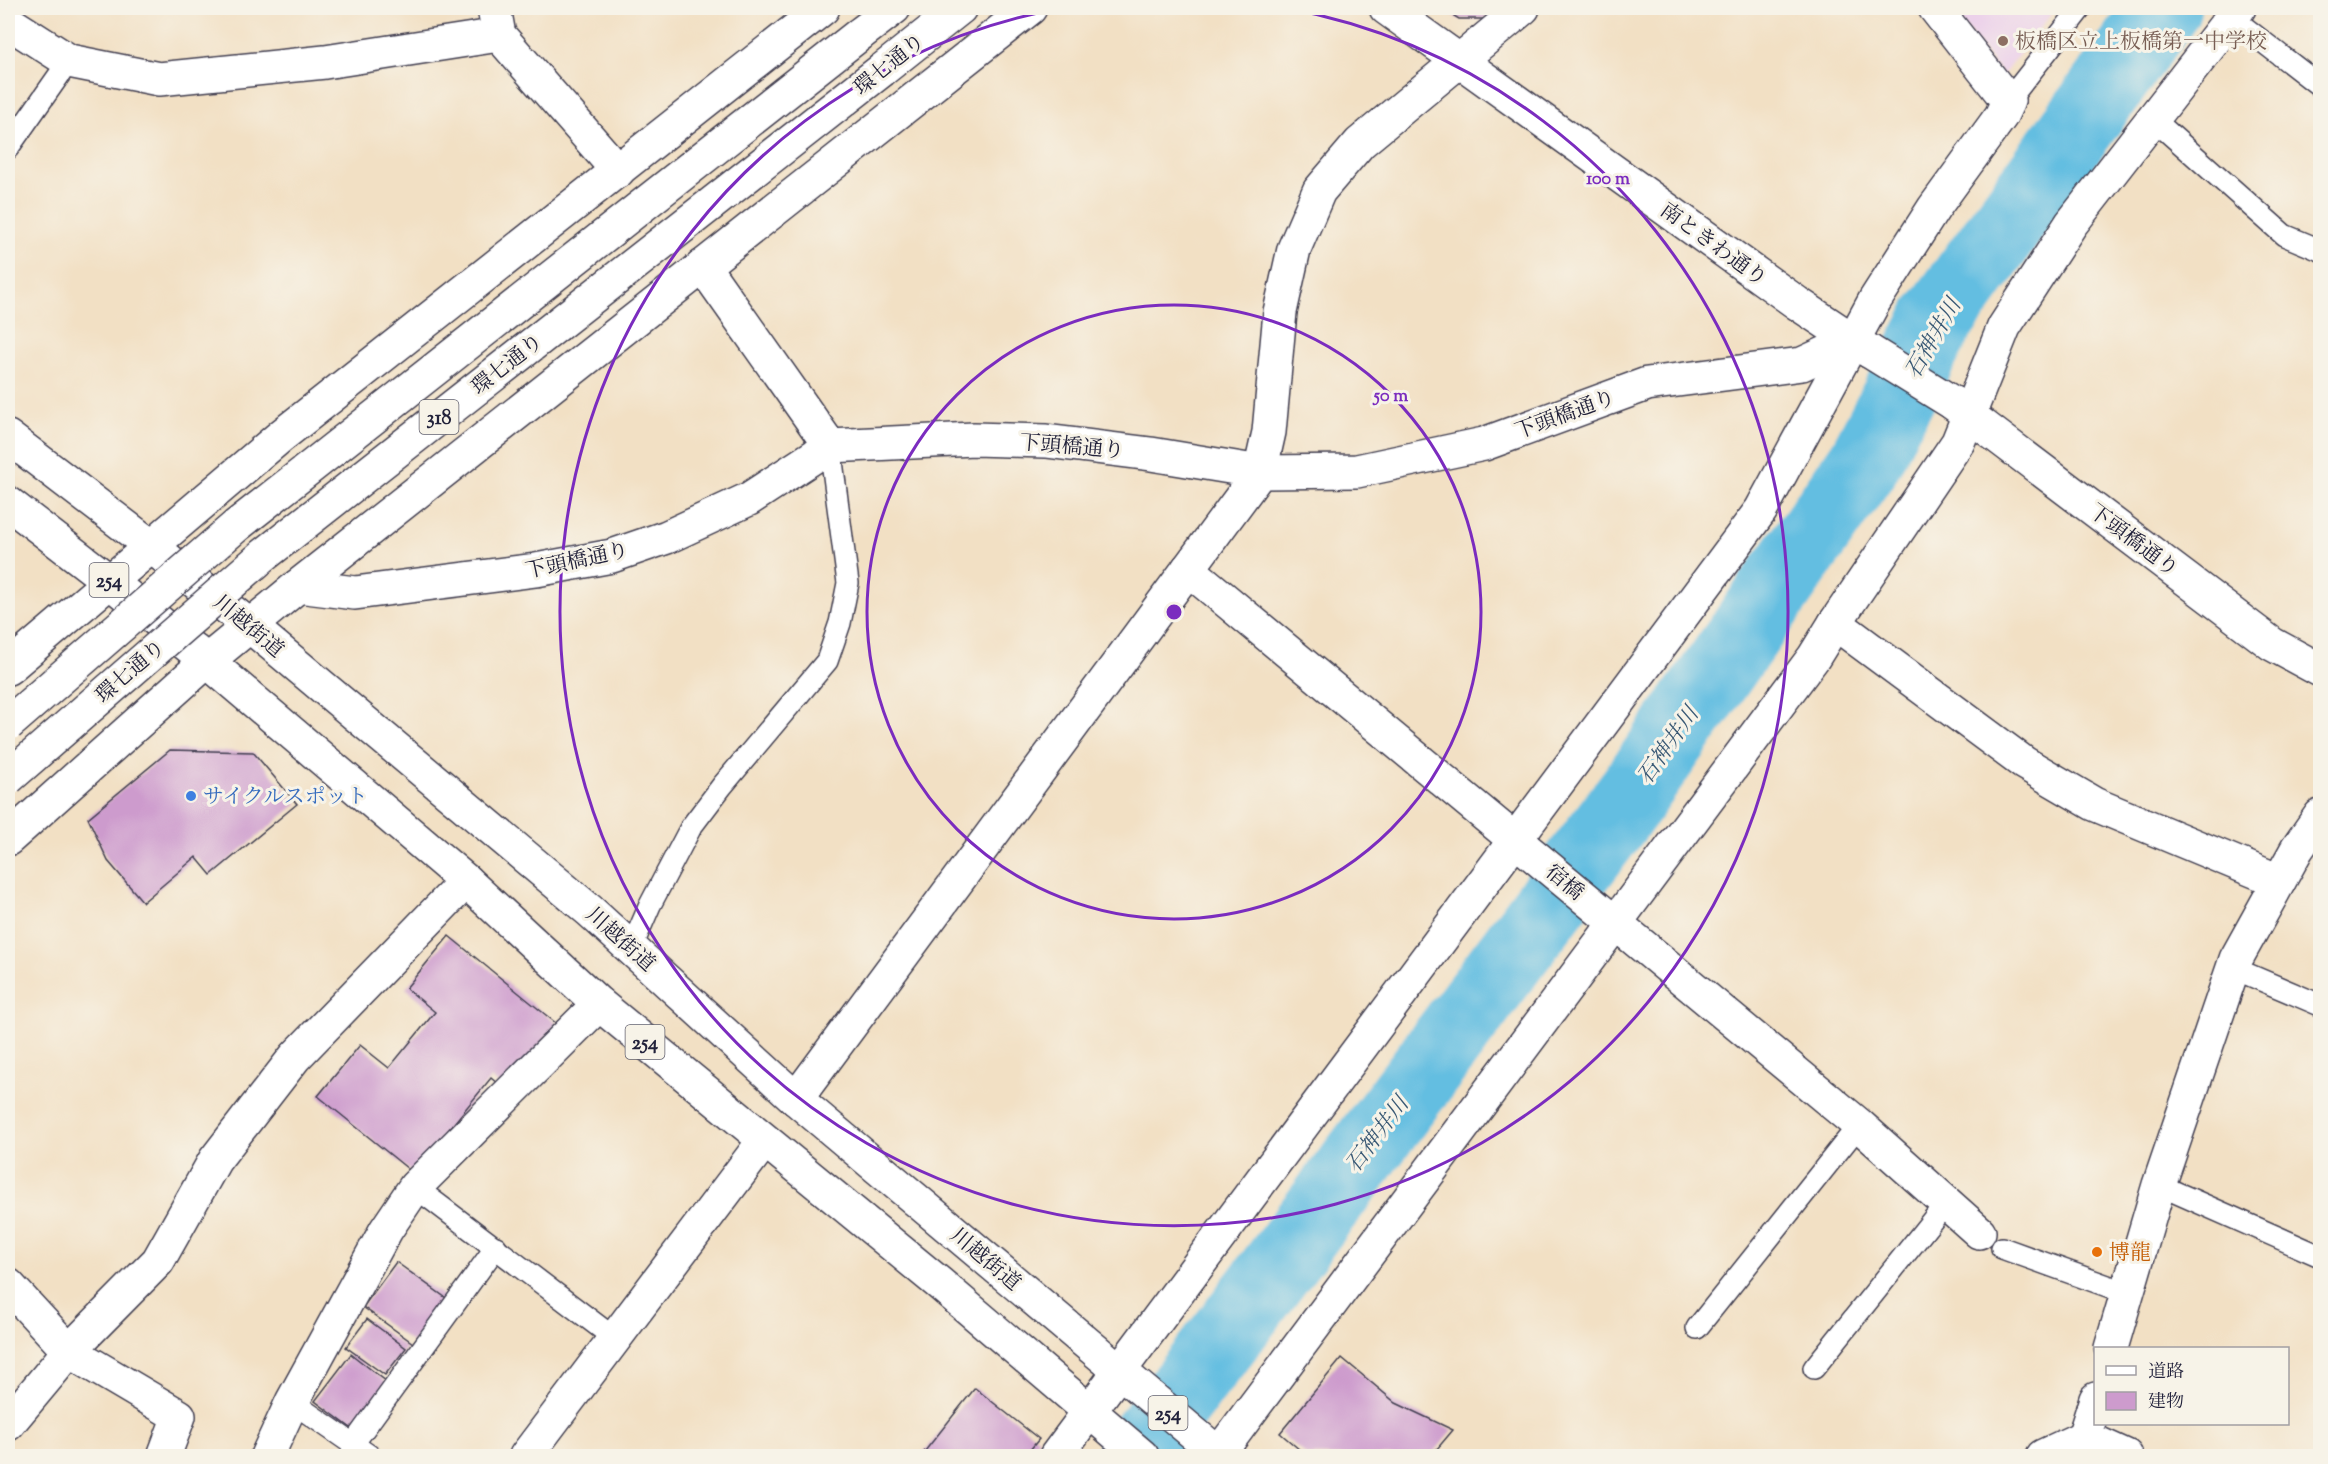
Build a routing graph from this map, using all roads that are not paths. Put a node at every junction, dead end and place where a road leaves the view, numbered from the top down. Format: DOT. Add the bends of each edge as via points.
graph roads {
  1 [pos="823,8"];
  2 [pos="894,8"];
  3 [pos="960,8"];
  4 [pos="1030,8"];
  5 [pos="1386,8"];
  6 [pos="1523,8"];
  7 [pos="1935,8"];
  8 [pos="2081,8"];
  9 [pos="2235,12"];
  10 [pos="497,21"];
  11 [pos="8,22"];
  12 [pos="1459,60"];
  13 [pos="69,61"];
  14 [pos="2320,86"];
  15 [pos="2008,101"];
  16 [pos="2152,118"];
  17 [pos="8,148"];
  18 [pos="618,171"];
  19 [pos="2320,250"];
  20 [pos="703,266"];
  21 [pos="1862,346"];
  22 [pos="1961,409"];
  23 [pos="8,437"];
  24 [pos="830,446"];
  25 [pos="1260,472"];
  26 [pos="8,503"];
  27 [pos="151,546"];
  28 [pos="1188,569"];
  29 [pos="109,581"];
  30 [pos="298,586"];
  31 [pos="1835,622"];
  32 [pos="250,626"];
  33 [pos="207,661"];
  34 [pos="8,668"];
  35 [pos="2320,669"];
  36 [pos="8,724"];
  37 [pos="8,778"];
  38 [pos="2320,816"];
  39 [pos="8,838"];
  40 [pos="1515,840"];
  41 [pos="466,881"];
  42 [pos="2279,881"];
  43 [pos="1615,924"];
  44 [pos="631,949"];
  45 [pos="2233,968"];
  46 [pos="599,1004"];
  47 [pos="2320,1005"];
  48 [pos="796,1099"];
  49 [pos="1859,1125"];
  50 [pos="764,1141"];
  51 [pos="2159,1185"];
  52 [pos="415,1187"];
  53 [pos="1947,1202"];
  54 [pos="1990,1240"];
  55 [pos="496,1247"];
  56 [pos="2320,1256"];
  57 [pos="8,1285"];
  58 [pos="2127,1293"];
  59 [pos="1697,1328"];
  60 [pos="614,1338"];
  61 [pos="2111,1347"];
  62 [pos="69,1351"];
  63 [pos="1814,1368"];
  64 [pos="1120,1372"];
  65 [pos="292,1402"];
  66 [pos="2094,1406"];
  67 [pos="1090,1413"];
  68 [pos="8,1425"];
  69 [pos="2084,1437"];
  70 [pos="352,1444"];
  71 [pos="532,1454"];
  72 [pos="1218,1455"];
  73 [pos="164,1456"];
  74 [pos="267,1456"];
  75 [pos="370,1456"];
  76 [pos="1056,1456"];
  77 [pos="1142,1456"];
  78 [pos="2043,1456"];
  79 [pos="2126,1456"];
  1 -- 18 [label="main road"];
  2 -- 36 [label="main road, 環七通り / 318, bridge" via="236,526"];
  3 -- 37 [label="main road, 環七通り / 318, bridge" via="264,555"];
  4 -- 20 [label="main road"];
  5 -- 12 [label="main road, 南ときわ通り"];
  6 -- 12 [label="main road"];
  7 -- 15 [label="main road"];
  8 -- 15 [label="lane"];
  9 -- 14 [label="lane"];
  9 -- 16 [label="main road"];
  10 -- 13 [label="main road" via="325,62 159,80"];
  10 -- 18 [label="main road"];
  11 -- 13 [label="main road"];
  12 -- 21 [label="main road, 南ときわ通り"];
  12 -- 25 [label="main road" via="1360,144 1319,191 1294,249 1280,312 1269,432"];
  13 -- 17 [label="lane"];
  15 -- 21 [label="main road" via="1887,281"];
  16 -- 19 [label="lane" via="2284,236"];
  16 -- 22 [label="main road" via="2071,224 2004,327"];
  18 -- 27 [label="main road" via="281,436"];
  20 -- 24 [label="main road"];
  20 -- 30 [label="main road"];
  21 -- 22 [label="main road, 南ときわ通り"];
  21 -- 25 [label="main road, 下頭橋通り" via="1802,364 1647,384 1484,444 1357,471"];
  21 -- 40 [label="main road" via="1761,510"];
  22 -- 31 [label="main road" via="1958,442"];
  22 -- 35 [label="main road, 下頭橋通り" via="2272,644"];
  23 -- 27 [label="main road, 川越街道 / 254"];
  24 -- 25 [label="main road, 下頭橋通り" via="974,439 1046,441"];
  24 -- 30 [label="main road, 下頭橋通り" via="749,499 667,537 612,556 536,570 355,593"];
  24 -- 44 [label="lane" via="848,583 827,661 691,827"];
  25 -- 28 [label="main road"];
  26 -- 29 [label="main road, 254"];
  27 -- 29 [label="main road"];
  27 -- 32 [label="main road, 川越街道 / 254"];
  28 -- 40 [label="main road, 宿橋"];
  28 -- 48 [label="main road"];
  29 -- 33 [label="main road, 254"];
  29 -- 34 [label="main road"];
  30 -- 32 [label="main road"];
  31 -- 42 [label="main road" via="2024,763 2084,798"];
  31 -- 43 [label="main road" via="1814,657"];
  32 -- 33 [label="main road"];
  32 -- 44 [label="main road, 川越街道 / 254"];
  33 -- 39 [label="main road"];
  33 -- 41 [label="main road, 254"];
  38 -- 42 [label="main road"];
  40 -- 43 [label="main road, 宿橋"];
  40 -- 64 [label="main road"];
  41 -- 46 [label="main road, 254"];
  41 -- 62 [label="main road" via="295,1057 215,1160 158,1261"];
  42 -- 45 [label="main road"];
  43 -- 49 [label="main road, 宿橋"];
  43 -- 72 [label="main road"];
  44 -- 48 [label="main road, 川越街道 / 254"];
  45 -- 47 [label="lane"];
  45 -- 51 [label="main road"];
  46 -- 50 [label="main road, 254"];
  46 -- 52 [label="main road"];
  48 -- 64 [label="main road, 川越街道 / 254"];
  49 -- 53 [label="main road, 宿橋"];
  49 -- 59 [label="lane"];
  50 -- 60 [label="main road"];
  50 -- 67 [label="main road, 254"];
  51 -- 56 [label="lane"];
  51 -- 58 [label="main road"];
  52 -- 55 [label="lane"];
  52 -- 65 [label="main road" via="386,1230"];
  53 -- 54 [label="main road, 宿橋"];
  53 -- 63 [label="lane"];
  54 -- 58 [label="lane"];
  55 -- 60 [label="lane"];
  55 -- 70 [label="lane"];
  57 -- 62 [label="main road"];
  58 -- 61 [label="main road"];
  60 -- 71 [label="main road"];
  62 -- 68 [label="main road"];
  62 -- 73 [label="main road" via="179,1416"];
  64 -- 67 [label="main road"];
  64 -- 72 [label="main road, 川越街道 / 254"];
  65 -- 70 [label="lane"];
  65 -- 74 [label="main road"];
  66 -- 69 [label="main road"];
  67 -- 76 [label="main road"];
  67 -- 77 [label="main road, 254"];
  69 -- 78 [label="main road"];
  69 -- 79 [label="main road"];
  70 -- 75 [label="lane"];
}
